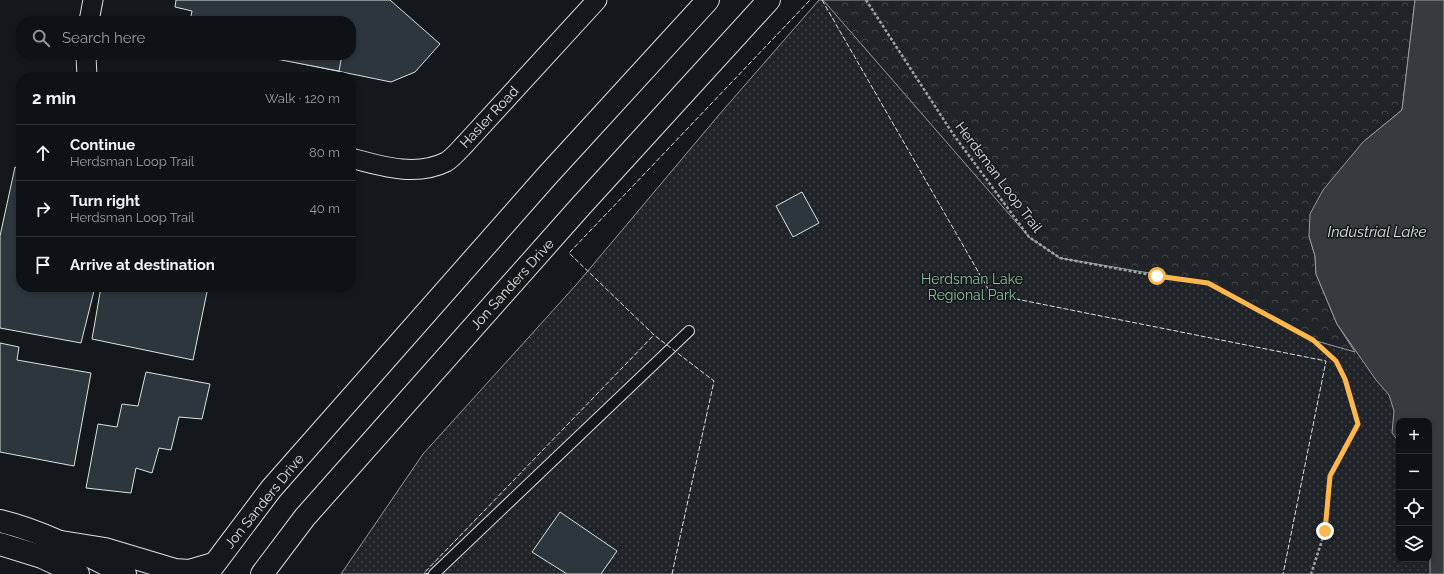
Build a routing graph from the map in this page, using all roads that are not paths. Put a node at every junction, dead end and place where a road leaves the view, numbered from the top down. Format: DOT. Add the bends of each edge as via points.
graph roads {
  1 [pos="93,0"];
  2 [pos="597,0"];
  3 [pos="708,0"];
  4 [pos="769,0"];
  5 [pos="90,16"];
  6 [pos="86,60"];
  7 [pos="87,72"];
  8 [pos="356,159"];
  9 [pos="689,331"];
  10 [pos="0,521"];
  11 [pos="56,541"];
  12 [pos="0,544"];
  13 [pos="210,569"];
  14 [pos="78,574"];
  15 [pos="125,574"];
  16 [pos="262,574"];
  17 [pos="434,574"];
  1 -- 5 [label="street"];
  2 -- 8 [label="street, Hasler Road" via="447,162 423,169 391,168"];
  3 -- 13 [label="main road, Jon Sanders Drive" via="546,177 271,489"];
  4 -- 16 [label="main road, Jon Sanders Drive" via="575,213 310,512"];
  6 -- 7 [label="street"];
  9 -- 17 [label="lane"];
  10 -- 11 [label="main road" via="18,525"];
  11 -- 13 [label="main road" via="105,549 175,570 189,572"];
  11 -- 15 [label="main road"];
  12 -- 14 [label="main road" via="42,556"];
}
